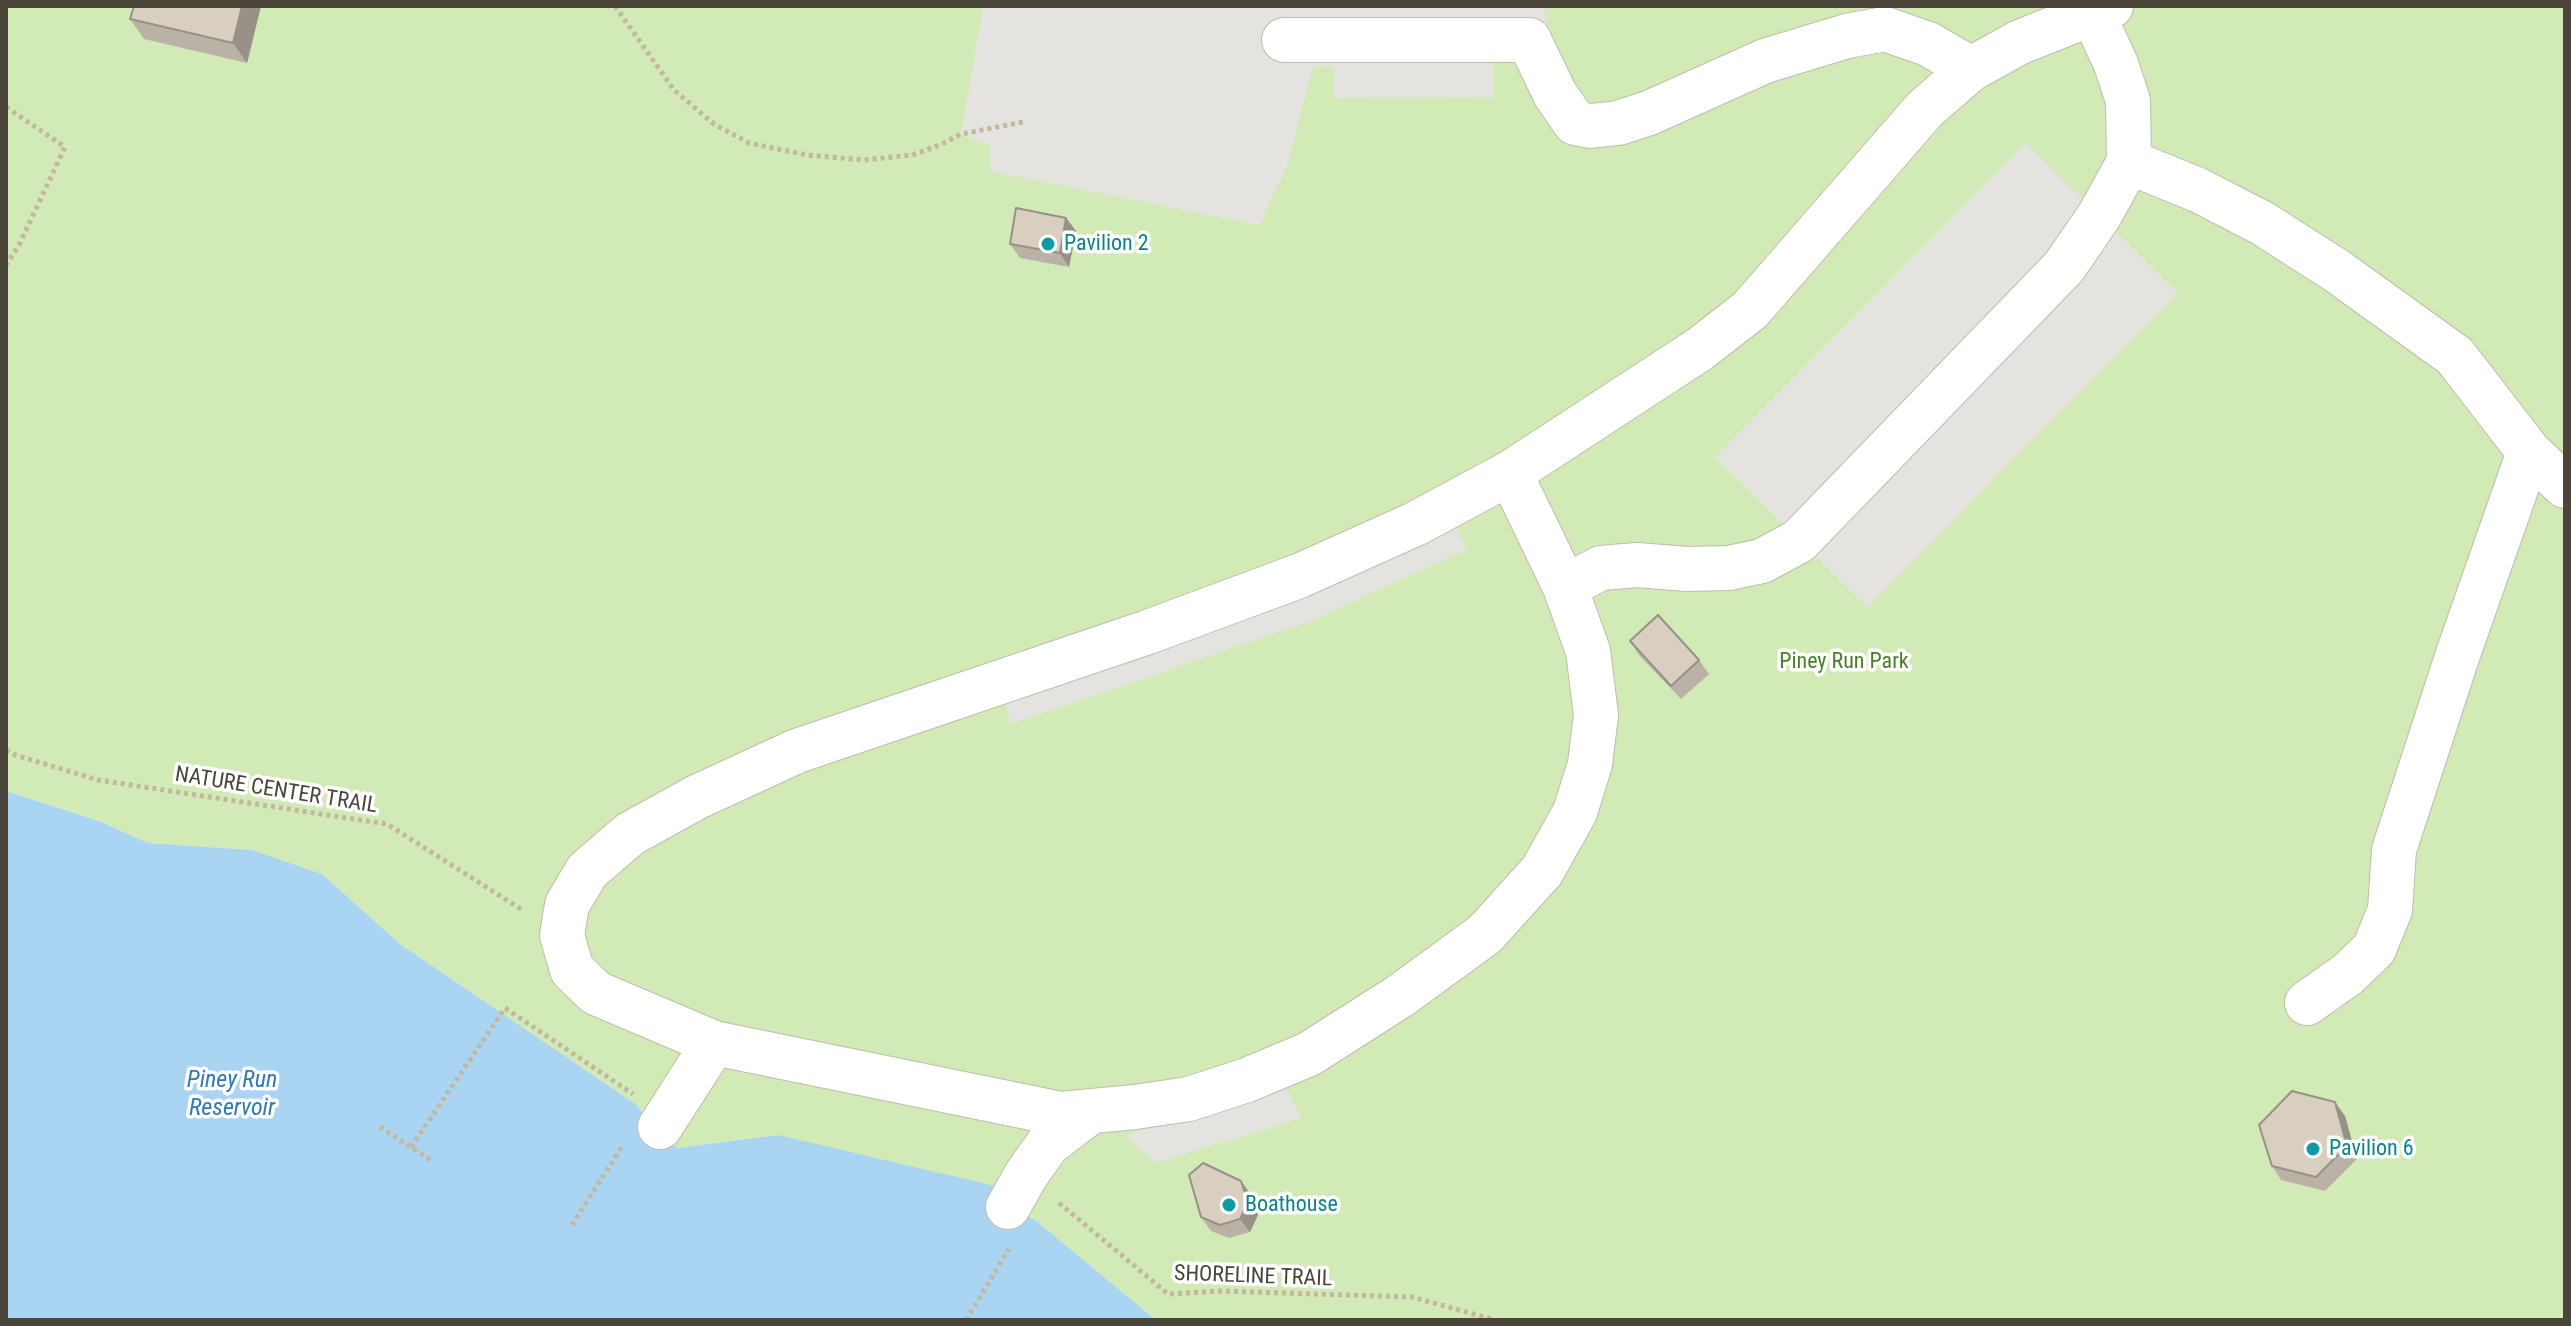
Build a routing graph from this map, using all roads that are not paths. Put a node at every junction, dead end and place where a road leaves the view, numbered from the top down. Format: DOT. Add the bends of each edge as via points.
graph roads {
  1 [pos="2097,8"];
  2 [pos="1881,18"];
  3 [pos="1284,40"];
  4 [pos="1971,69"];
  5 [pos="2129,162"];
  6 [pos="2529,452"];
  7 [pos="1510,473"];
  8 [pos="2565,486"];
  9 [pos="1565,587"];
  10 [pos="2307,1003"];
  11 [pos="714,1043"];
  12 [pos="1090,1112"];
  13 [pos="644,1132"];
  14 [pos="1010,1224"];
  1 -- 4 [label="lane"];
  1 -- 5 [label="lane" via="2128,101"];
  2 -- 3 [label="lane" via="1847,36 1765,61 1649,113 1590,126 1575,123 1529,40"];
  2 -- 4 [label="lane"];
  4 -- 7 [label="lane" via="1925,109 1750,310 1700,349"];
  5 -- 6 [label="lane" via="2262,223 2455,356"];
  5 -- 9 [label="lane" via="2064,267 1799,541 1762,561 1729,568 1601,568"];
  6 -- 8 [label="lane"];
  6 -- 10 [label="lane" via="2394,850 2390,910 2374,949"];
  7 -- 9 [label="lane"];
  7 -- 11 [label="lane" via="1415,524 1299,576 797,751 630,834 587,871 567,905 562,935 572,970 596,993"];
  9 -- 12 [label="lane" via="1588,651 1596,715 1590,764 1575,812 1542,871 1485,934 1309,1054 1189,1099"];
  11 -- 12 [label="lane" via="1061,1114"];
  11 -- 13 [label="lane"];
  12 -- 14 [label="lane" via="1048,1144 1026,1175"];
}
